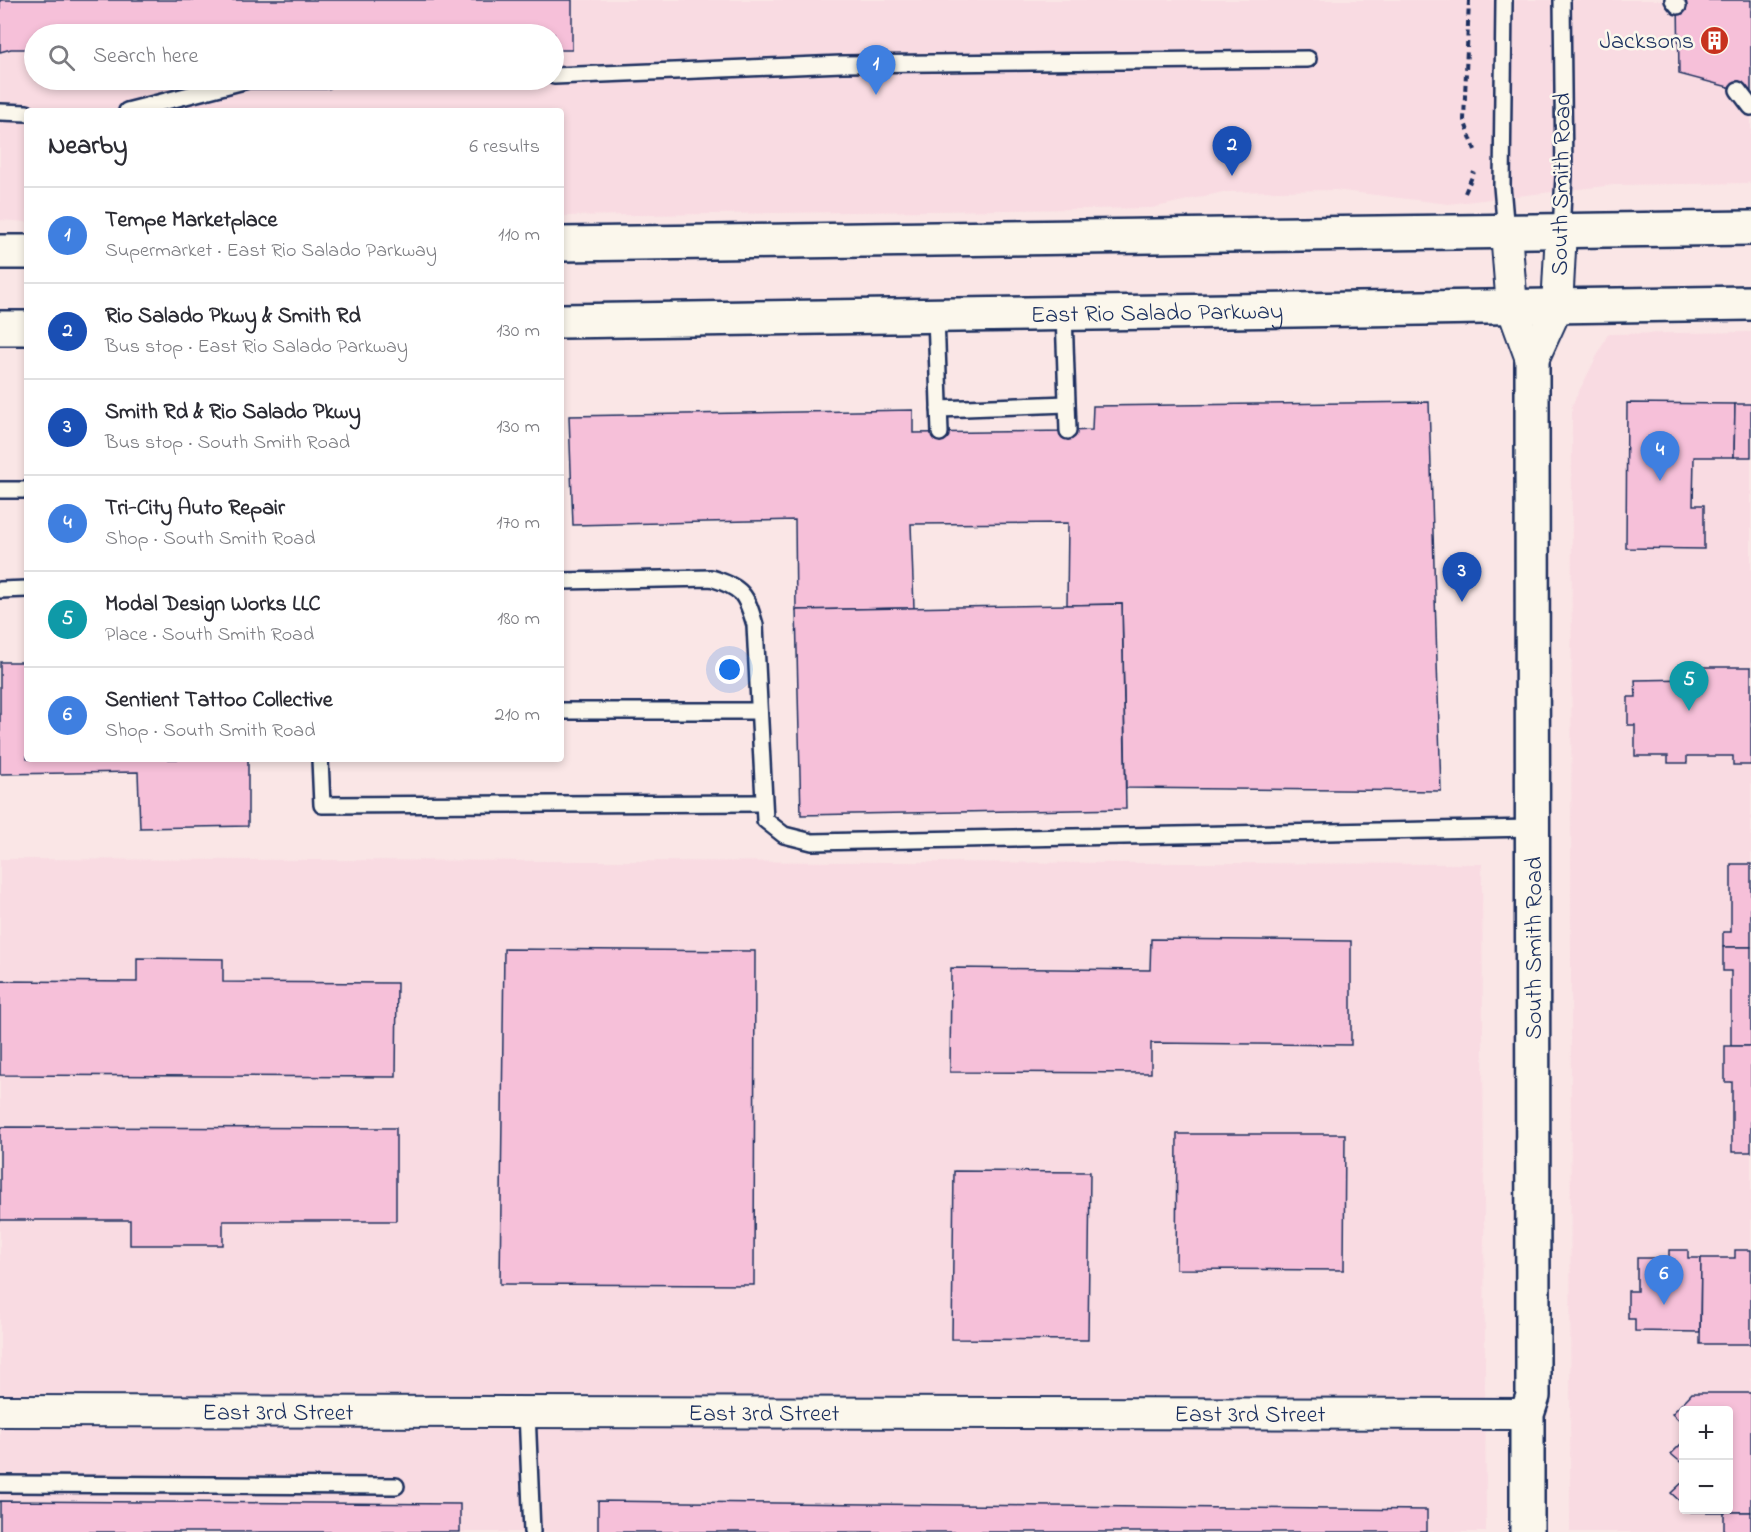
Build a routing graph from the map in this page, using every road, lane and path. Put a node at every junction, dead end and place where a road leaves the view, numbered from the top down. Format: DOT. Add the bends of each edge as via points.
graph roads {
  1 [pos="1469,0"];
  2 [pos="1504,0"];
  3 [pos="1562,0"];
  4 [pos="1308,59"];
  5 [pos="564,76"];
  6 [pos="209,90"];
  7 [pos="1738,90"];
  8 [pos="1751,107"];
  9 [pos="139,108"];
  10 [pos="0,112"];
  11 [pos="24,113"];
  12 [pos="1476,159"];
  13 [pos="1477,166"];
  14 [pos="1465,193"];
  15 [pos="1751,228"];
  16 [pos="1561,231"];
  17 [pos="1506,232"];
  18 [pos="564,244"];
  19 [pos="0,252"];
  20 [pos="24,252"];
  21 [pos="1751,303"];
  22 [pos="1512,307"];
  23 [pos="1557,307"];
  24 [pos="1064,314"];
  25 [pos="936,316"];
  26 [pos="564,321"];
  27 [pos="0,328"];
  28 [pos="24,328"];
  29 [pos="1532,362"];
  30 [pos="1067,404"];
  31 [pos="939,409"];
  32 [pos="1068,431"];
  33 [pos="940,433"];
  34 [pos="0,490"];
  35 [pos="24,490"];
  36 [pos="564,582"];
  37 [pos="0,590"];
  38 [pos="24,590"];
  39 [pos="564,711"];
  40 [pos="759,711"];
  41 [pos="320,762"];
  42 [pos="763,803"];
  43 [pos="1533,828"];
  44 [pos="0,1411"];
  45 [pos="527,1412"];
  46 [pos="1527,1414"];
  47 [pos="0,1484"];
  48 [pos="396,1486"];
  49 [pos="532,1532"];
  50 [pos="1527,1532"];
  1 -- 12 [label="path" via="1464,120"];
  2 -- 17 [label="lane, South Smith Road" via="1502,186"];
  3 -- 16 [label="lane, South Smith Road"];
  4 -- 5 [label="lane" via="842,64"];
  6 -- 9 [label="lane"];
  7 -- 8 [label="lane"];
  10 -- 11 [label="lane"];
  13 -- 14 [label="path"];
  15 -- 16 [label="main road"];
  16 -- 17 [label="main road"];
  16 -- 23 [label="street, South Smith Road"];
  17 -- 18 [label="main road"];
  17 -- 22 [label="street, South Smith Road"];
  19 -- 20 [label="main road"];
  21 -- 23 [label="main road, East Rio Salado Parkway"];
  22 -- 23 [label="main road, East Rio Salado Parkway"];
  22 -- 24 [label="main road, East Rio Salado Parkway"];
  22 -- 29 [label="street, South Smith Road"];
  23 -- 29 [label="street, South Smith Road"];
  24 -- 25 [label="main road, East Rio Salado Parkway"];
  24 -- 30 [label="lane"];
  25 -- 26 [label="main road, East Rio Salado Parkway"];
  25 -- 31 [label="lane"];
  27 -- 28 [label="main road"];
  29 -- 43 [label="main road, South Smith Road"];
  30 -- 31 [label="lane"];
  30 -- 32 [label="lane"];
  31 -- 33 [label="lane"];
  34 -- 35 [label="lane"];
  36 -- 40 [label="lane" via="711,578 732,584 747,599 755,626"];
  37 -- 38 [label="lane"];
  39 -- 40 [label="lane"];
  40 -- 42 [label="lane"];
  41 -- 42 [label="lane" via="322,805"];
  42 -- 43 [label="lane" via="765,820 784,835 812,842"];
  43 -- 46 [label="main road, South Smith Road" via="1533,1396"];
  44 -- 45 [label="street, East 3rd Street"];
  45 -- 46 [label="street, East 3rd Street"];
  45 -- 49 [label="lane"];
  46 -- 50 [label="main road, South Smith Road"];
  47 -- 48 [label="lane"];
}
